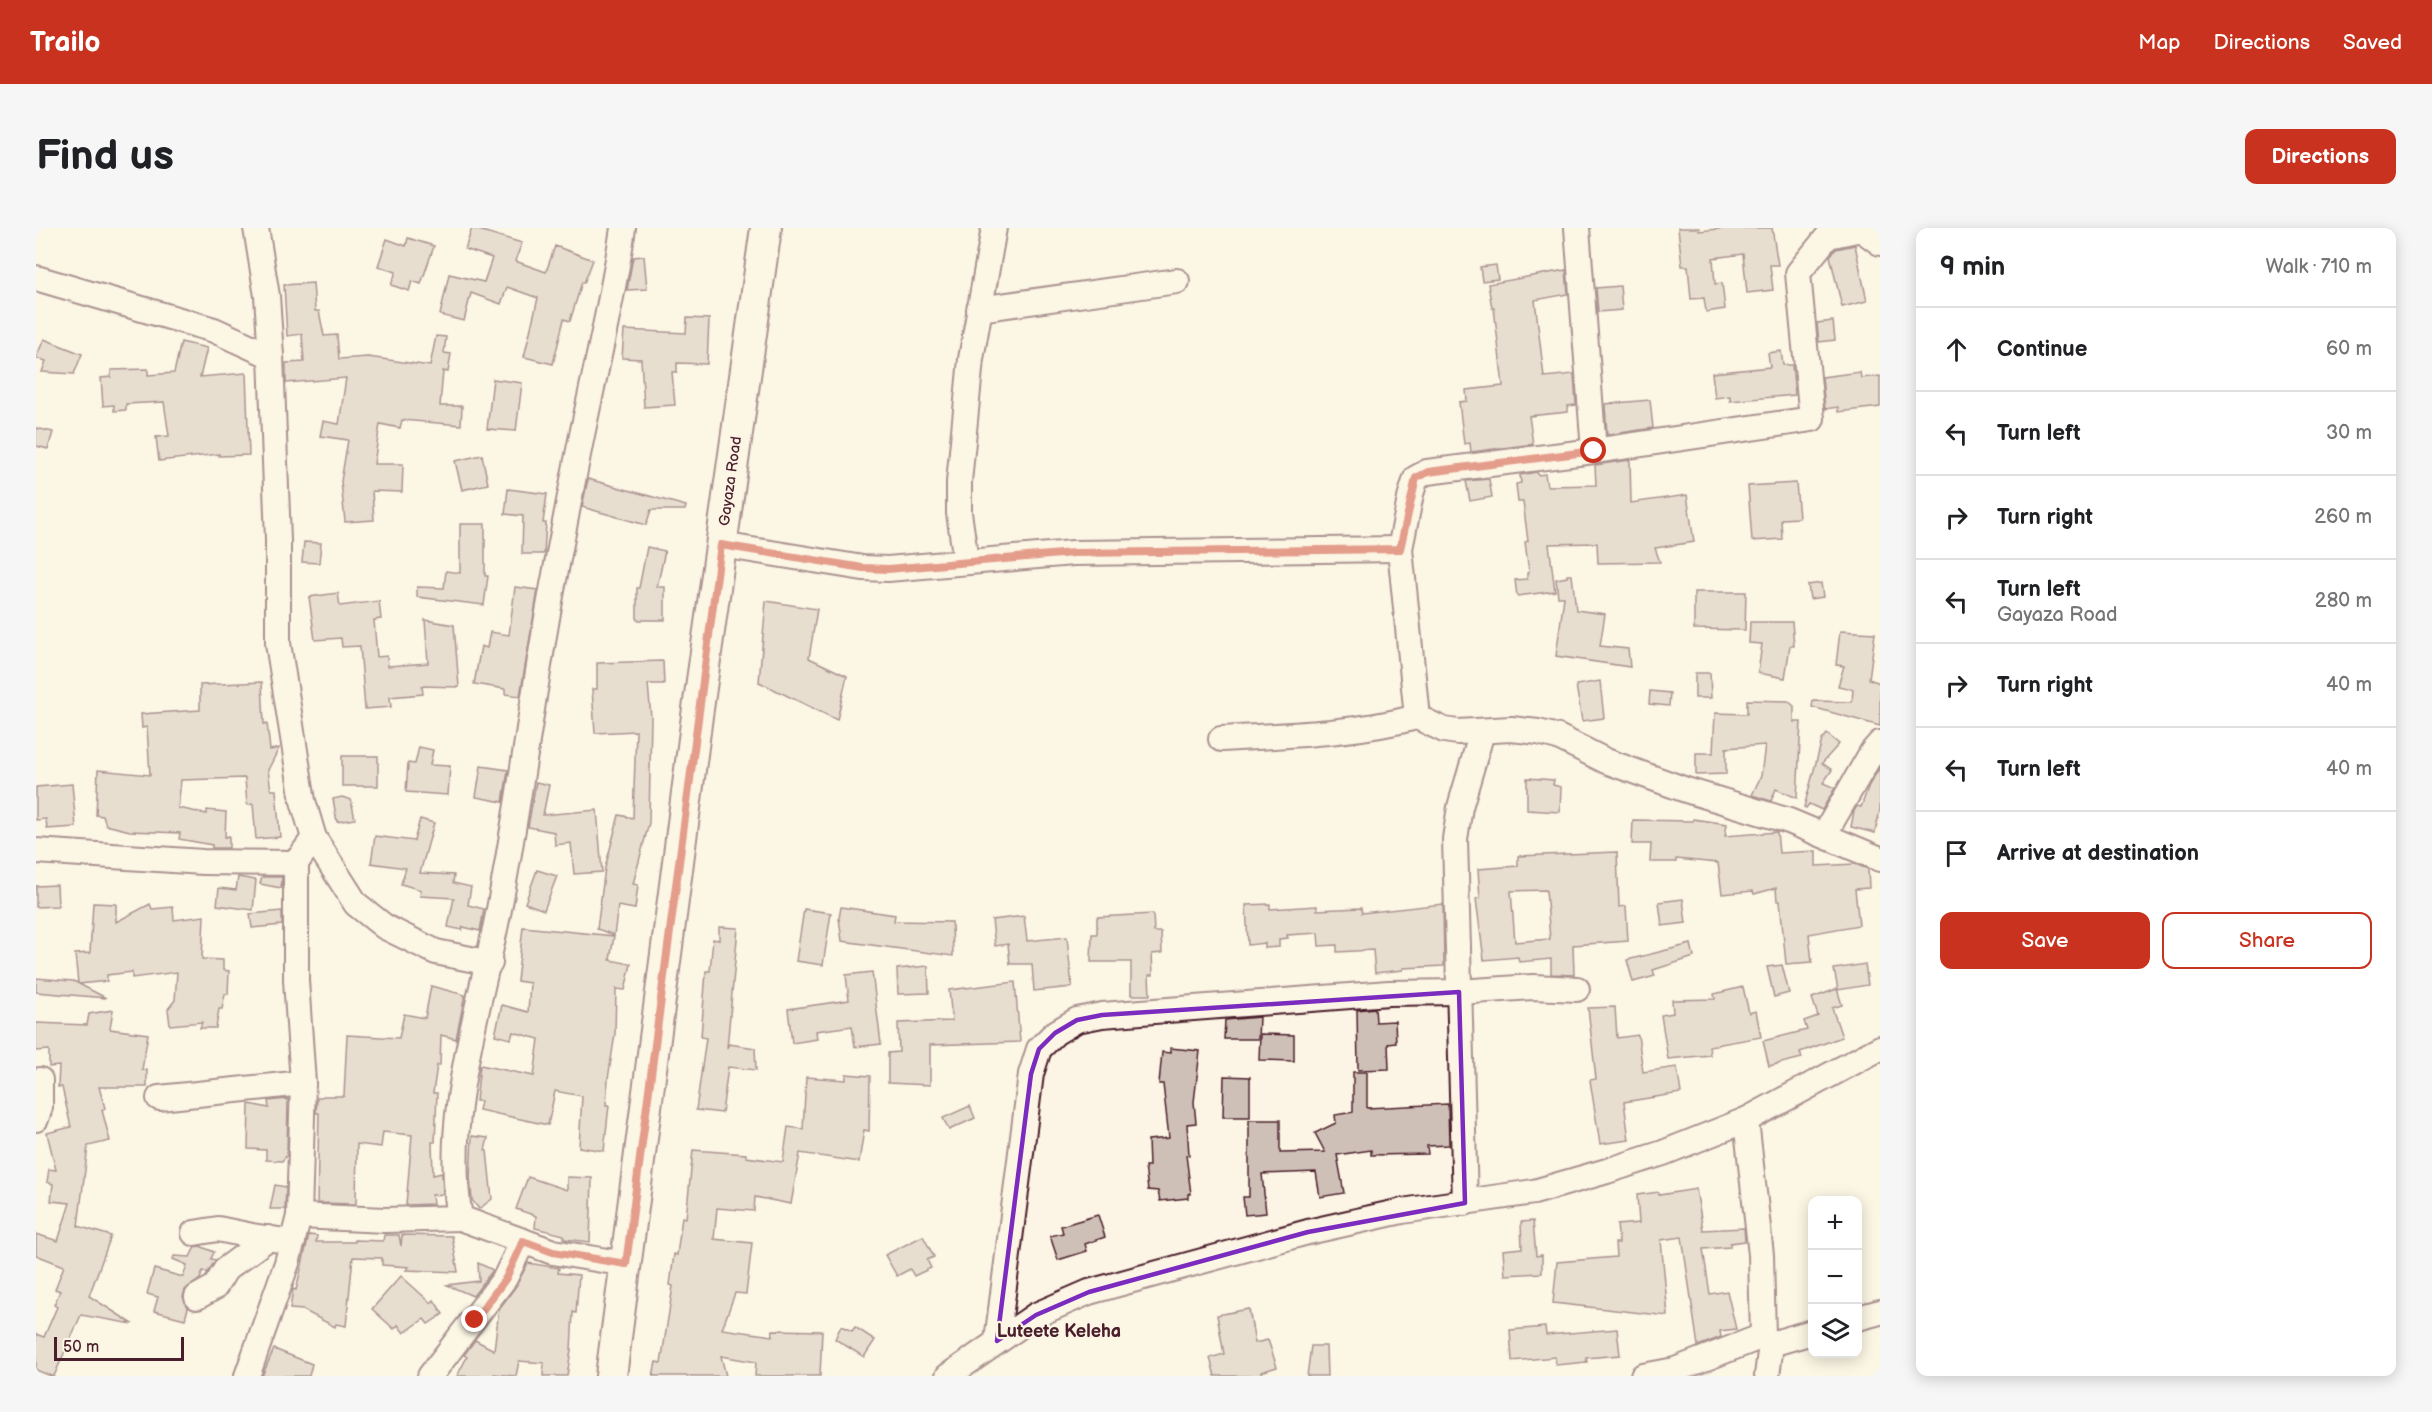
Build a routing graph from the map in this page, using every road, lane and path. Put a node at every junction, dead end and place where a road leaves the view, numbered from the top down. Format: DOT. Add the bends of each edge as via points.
graph roads {
  1 [pos="256,228"];
  2 [pos="623,228"];
  3 [pos="766,228"];
  4 [pos="994,228"];
  5 [pos="1577,228"];
  6 [pos="1880,243"];
  7 [pos="36,278"];
  8 [pos="1177,281"];
  9 [pos="979,309"];
  10 [pos="271,356"];
  11 [pos="1594,451"];
  12 [pos="721,545"];
  13 [pos="1400,549"];
  14 [pos="966,561"];
  15 [pos="1417,717"];
  16 [pos="1482,732"];
  17 [pos="1221,739"];
  18 [pos="1880,743"];
  19 [pos="1824,835"];
  20 [pos="314,838"];
  21 [pos="36,851"];
  22 [pos="1880,860"];
  23 [pos="296,863"];
  24 [pos="489,963"];
  25 [pos="1577,989"];
  26 [pos="1459,992"];
  27 [pos="1880,1048"];
  28 [pos="40,1080"];
  29 [pos="303,1083"];
  30 [pos="159,1098"];
  31 [pos="36,1119"];
  32 [pos="1746,1120"];
  33 [pos="1465,1203"];
  34 [pos="300,1216"];
  35 [pos="460,1218"];
  36 [pos="194,1233"];
  37 [pos="268,1238"];
  38 [pos="523,1241"];
  39 [pos="293,1242"];
  40 [pos="626,1264"];
  41 [pos="197,1297"];
  42 [pos="1880,1312"];
  43 [pos="1862,1317"];
  44 [pos="1808,1333"];
  45 [pos="1767,1340"];
  46 [pos="997,1341"];
  47 [pos="247,1376"];
  48 [pos="430,1376"];
  49 [pos="611,1376"];
  50 [pos="948,1376"];
  51 [pos="1643,1376"];
  52 [pos="1767,1376"];
  1 -- 10 [label="street" via="267,296"];
  2 -- 24 [label="street" via="607,327 548,615"];
  3 -- 12 [label="main road, Gayaza Road"];
  4 -- 9 [label="street"];
  5 -- 11 [label="street"];
  6 -- 11 [label="street" via="1861,229 1828,236 1798,273 1812,419"];
  7 -- 10 [label="street" via="214,330"];
  8 -- 9 [label="street"];
  9 -- 14 [label="street" via="959,482"];
  10 -- 20 [label="street" via="278,643 303,801"];
  11 -- 13 [label="street" via="1428,472 1416,478"];
  12 -- 14 [label="street" via="863,568"];
  12 -- 40 [label="main road, Gayaza Road"];
  13 -- 14 [label="street" via="1073,553"];
  13 -- 15 [label="street"];
  15 -- 16 [label="street" via="1444,730"];
  15 -- 17 [label="street" via="1352,731"];
  16 -- 19 [label="street" via="1510,729 1558,737 1606,761"];
  16 -- 26 [label="street" via="1455,839"];
  18 -- 19 [label="street"];
  19 -- 22 [label="street"];
  20 -- 23 [label="street"];
  20 -- 24 [label="street" via="356,904 385,927 436,951"];
  21 -- 23 [label="street" via="203,862"];
  23 -- 29 [label="street" via="296,980"];
  24 -- 35 [label="street" via="457,1112 455,1191"];
  25 -- 26 [label="street" via="1533,987"];
  26 -- 33 [label="street"];
  26 -- 46 [label="street" via="1318,998 1102,1015 1077,1020 1055,1033 1039,1048 1031,1074"];
  27 -- 32 [label="street"];
  28 -- 31 [label="street"];
  29 -- 30 [label="street"];
  29 -- 34 [label="street"];
  32 -- 33 [label="street" via="1597,1174 1534,1192"];
  32 -- 45 [label="street"];
  33 -- 46 [label="street" via="1371,1218 1089,1292 1036,1315"];
  34 -- 35 [label="street"];
  34 -- 39 [label="street"];
  35 -- 38 [label="street"];
  36 -- 37 [label="street" via="218,1228"];
  37 -- 39 [label="street"];
  37 -- 41 [label="street" via="226,1269 215,1287"];
  38 -- 40 [label="street" via="553,1252"];
  38 -- 48 [label="street" via="506,1278"];
  39 -- 47 [label="street"];
  40 -- 49 [label="main road, Gayaza Road"];
  42 -- 43 [label="street"];
  44 -- 45 [label="street"];
  45 -- 51 [label="street" via="1675,1371"];
  45 -- 52 [label="street"];
  46 -- 50 [label="street"];
}
